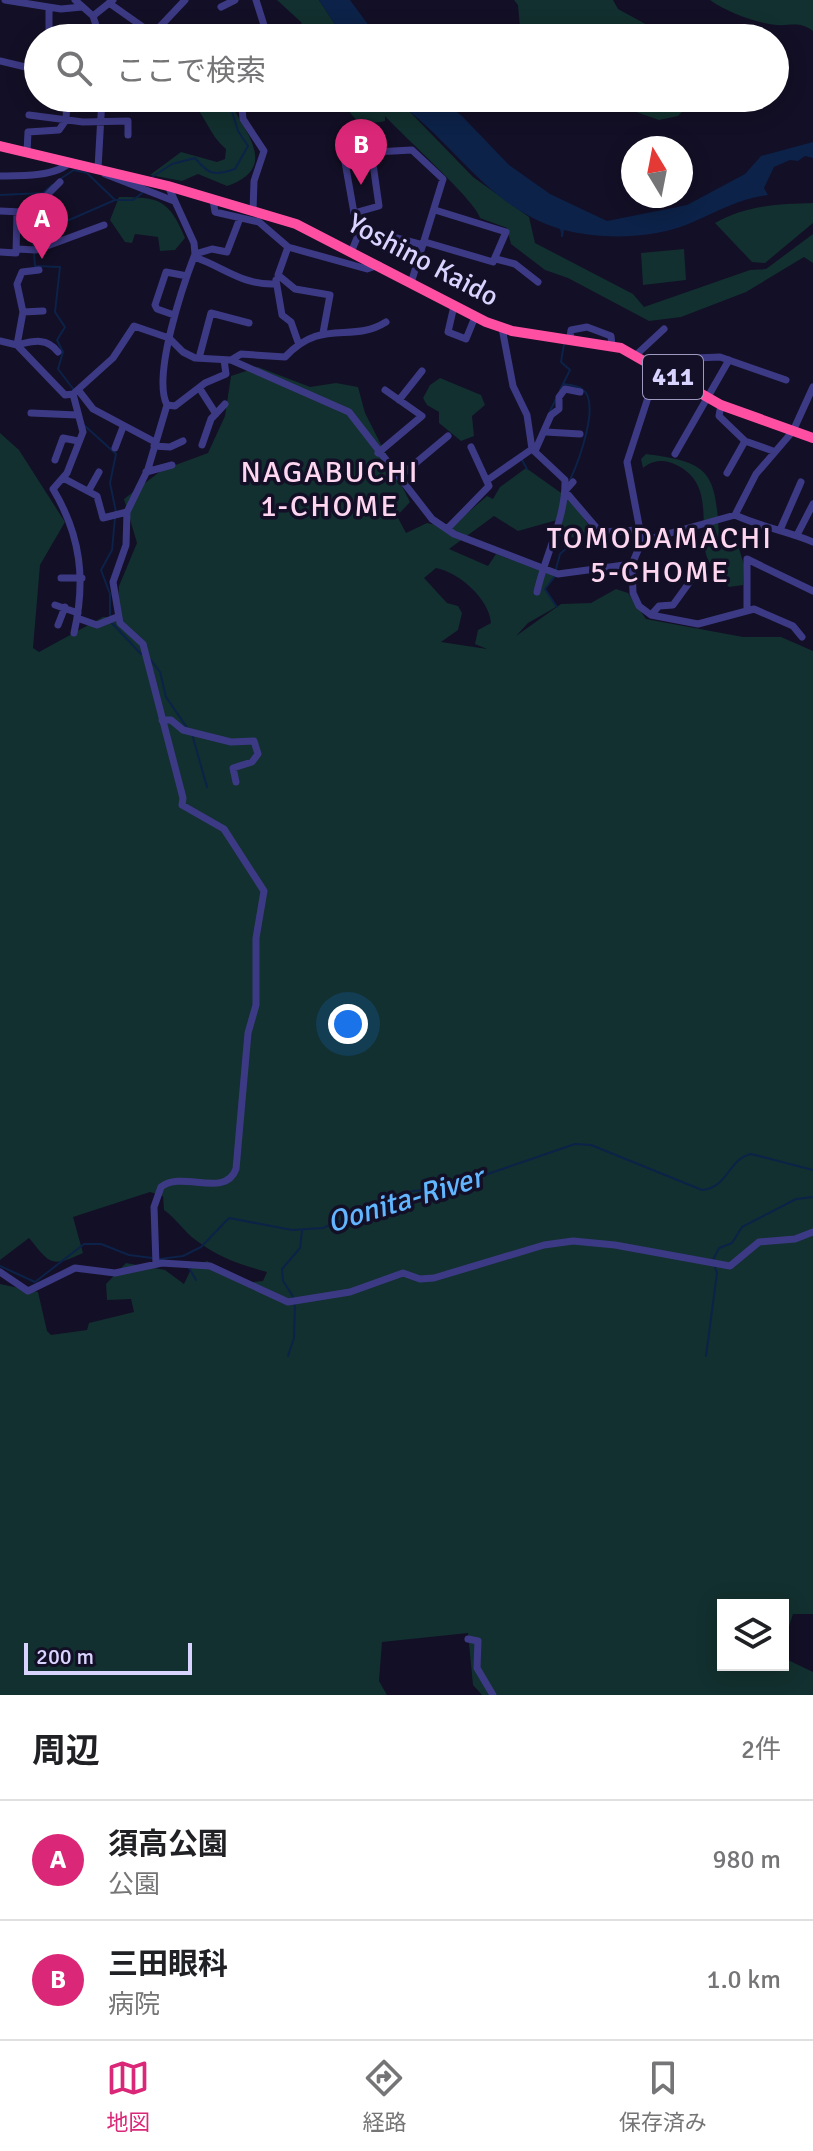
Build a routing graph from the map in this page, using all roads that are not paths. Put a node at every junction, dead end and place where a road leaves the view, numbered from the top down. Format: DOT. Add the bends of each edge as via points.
graph roads {
  1 [pos="5,0"];
  2 [pos="75,0"];
  3 [pos="185,0"];
  4 [pos="235,0"];
  5 [pos="256,0"];
  6 [pos="111,2"];
  7 [pos="82,7"];
  8 [pos="221,7"];
  9 [pos="49,8"];
  10 [pos="93,16"];
  11 [pos="49,24"];
  12 [pos="96,24"];
  13 [pos="140,24"];
  14 [pos="162,24"];
  15 [pos="264,24"];
  16 [pos="0,61"];
  17 [pos="24,67"];
  18 [pos="66,112"];
  19 [pos="100,112"];
  20 [pos="242,112"];
  21 [pos="29,115"];
  22 [pos="66,120"];
  23 [pos="99,120"];
  24 [pos="128,135"];
  25 [pos="0,146"];
  26 [pos="27,152"];
  27 [pos="70,162"];
  28 [pos="345,162"];
  29 [pos="100,169"];
  30 [pos="0,176"];
  31 [pos="60,182"];
  32 [pos="145,186"];
  33 [pos="168,186"];
  34 [pos="213,200"];
  35 [pos="174,201"];
  36 [pos="435,210"];
  37 [pos="0,211"];
  38 [pos="253,211"];
  39 [pos="17,213"];
  40 [pos="354,213"];
  41 [pos="240,218"];
  42 [pos="104,225"];
  43 [pos="359,228"];
  44 [pos="424,244"];
  45 [pos="288,247"];
  46 [pos="17,249"];
  47 [pos="352,250"];
  48 [pos="0,252"];
  49 [pos="195,256"];
  50 [pos="496,259"];
  51 [pos="379,265"];
  52 [pos="39,270"];
  53 [pos="278,275"];
  54 [pos="187,276"];
  55 [pos="538,282"];
  56 [pos="411,283"];
  57 [pos="274,284"];
  58 [pos="454,306"];
  59 [pos="43,311"];
  60 [pos="23,312"];
  61 [pos="174,315"];
  62 [pos="475,317"];
  63 [pos="386,322"];
  64 [pos="249,323"];
  65 [pos="502,328"];
  66 [pos="664,329"];
  67 [pos="323,333"];
  68 [pos="169,338"];
  69 [pos="0,341"];
  70 [pos="298,342"];
  71 [pos="17,345"];
  72 [pos="58,352"];
  73 [pos="636,355"];
  74 [pos="199,358"];
  75 [pos="695,358"];
  76 [pos="227,360"];
  77 [pos="729,360"];
  78 [pos="658,367"];
  79 [pos="422,371"];
  80 [pos="786,380"];
  81 [pos="813,387"];
  82 [pos="200,389"];
  83 [pos="385,390"];
  84 [pos="77,392"];
  85 [pos="580,392"];
  86 [pos="707,398"];
  87 [pos="399,400"];
  88 [pos="225,404"];
  89 [pos="167,405"];
  90 [pos="721,405"];
  91 [pos="31,413"];
  92 [pos="216,414"];
  93 [pos="77,415"];
  94 [pos="123,427"];
  95 [pos="793,431"];
  96 [pos="546,432"];
  97 [pos="580,434"];
  98 [pos="448,436"];
  99 [pos="813,438"];
  100 [pos="78,441"];
  101 [pos="183,441"];
  102 [pos="745,441"];
  103 [pos="155,444"];
  104 [pos="202,445"];
  105 [pos="471,447"];
  106 [pos="115,448"];
  107 [pos="534,450"];
  108 [pos="773,451"];
  109 [pos="378,453"];
  110 [pos="675,454"];
  111 [pos="55,460"];
  112 [pos="172,465"];
  113 [pos="99,472"];
  114 [pos="146,472"];
  115 [pos="727,473"];
  116 [pos="399,477"];
  117 [pos="63,478"];
  118 [pos="489,479"];
  119 [pos="573,482"];
  120 [pos="801,482"];
  121 [pos="89,490"];
  122 [pos="567,492"];
  123 [pos="813,504"];
  124 [pos="127,512"];
  125 [pos="735,515"];
  126 [pos="447,529"];
  127 [pos="639,530"];
  128 [pos="780,530"];
  129 [pos="797,535"];
  130 [pos="642,541"];
  131 [pos="813,542"];
  132 [pos="632,564"];
  133 [pos="542,567"];
  134 [pos="694,576"];
  135 [pos="61,578"];
  136 [pos="82,578"];
  137 [pos="813,591"];
  138 [pos="537,592"];
  139 [pos="55,605"];
  140 [pos="65,607"];
  141 [pos="747,609"];
  142 [pos="651,615"];
  143 [pos="78,616"];
  144 [pos="117,617"];
  145 [pos="58,625"];
  146 [pos="74,633"];
  147 [pos="802,637"];
  148 [pos="162,720"];
  149 [pos="236,782"];
  150 [pos="813,1232"];
  151 [pos="156,1261"];
  152 [pos="0,1272"];
  153 [pos="468,1639"];
  154 [pos="493,1695"];
  1 -- 9 [label="street"];
  2 -- 7 [label="street"];
  3 -- 14 [label="street"];
  4 -- 8 [label="street"];
  5 -- 15 [label="street"];
  6 -- 10 [label="street"];
  6 -- 13 [label="street"];
  7 -- 9 [label="street"];
  7 -- 10 [label="street"];
  9 -- 11 [label="street"];
  10 -- 12 [label="street"];
  16 -- 17 [label="street"];
  18 -- 22 [label="street"];
  19 -- 23 [label="street"];
  20 -- 38 [label="street" via="264,151 254,181"];
  21 -- 22 [label="street"];
  22 -- 23 [label="street"];
  22 -- 26 [label="street" via="59,130 28,132"];
  23 -- 24 [label="street" via="128,121"];
  23 -- 29 [label="street"];
  25 -- 26 [label="highway, Yoshino Kaido / 411"];
  26 -- 27 [label="highway, Yoshino Kaido / 411"];
  27 -- 29 [label="highway, Yoshino Kaido / 411"];
  27 -- 30 [label="street" via="53,170"];
  28 -- 40 [label="street"];
  29 -- 32 [label="highway, Yoshino Kaido / 411"];
  31 -- 39 [label="street" via="47,195 44,213"];
  32 -- 33 [label="highway, Yoshino Kaido / 411"];
  32 -- 35 [label="street"];
  33 -- 34 [label="highway, Yoshino Kaido / 411"];
  33 -- 35 [label="street"];
  34 -- 38 [label="highway, Yoshino Kaido / 411"];
  34 -- 41 [label="street" via="215,212"];
  35 -- 49 [label="street"];
  36 -- 40 [label="street" via="443,179 408,148 375,152 379,206"];
  36 -- 44 [label="street"];
  36 -- 50 [label="street" via="506,232"];
  37 -- 39 [label="street"];
  38 -- 47 [label="highway, Yoshino Kaido / 411"];
  39 -- 46 [label="street"];
  40 -- 43 [label="street"];
  41 -- 45 [label="street" via="259,222"];
  41 -- 49 [label="street" via="227,252 212,249"];
  42 -- 46 [label="street" via="34,250"];
  43 -- 44 [label="street"];
  43 -- 47 [label="street"];
  44 -- 50 [label="street"];
  44 -- 56 [label="street"];
  45 -- 51 [label="street" via="367,269"];
  45 -- 53 [label="street"];
  46 -- 48 [label="street"];
  47 -- 51 [label="highway, Yoshino Kaido / 411"];
  49 -- 54 [label="street"];
  49 -- 57 [label="street" via="226,268 238,280"];
  50 -- 55 [label="street" via="515,264"];
  51 -- 56 [label="highway, Yoshino Kaido / 411"];
  52 -- 60 [label="street" via="22,272 17,284"];
  53 -- 57 [label="street"];
  53 -- 67 [label="street" via="295,289 330,295"];
  54 -- 61 [label="street"];
  54 -- 61 [label="street" via="166,272 155,305"];
  56 -- 58 [label="highway, Yoshino Kaido / 411"];
  57 -- 70 [label="street" via="282,315 291,322"];
  58 -- 62 [label="highway, Yoshino Kaido / 411"];
  58 -- 62 [label="street" via="448,332 466,339"];
  59 -- 60 [label="street"];
  60 -- 71 [label="street"];
  61 -- 68 [label="street"];
  62 -- 65 [label="highway, Yoshino Kaido / 411"];
  63 -- 67 [label="street" via="365,331"];
  64 -- 74 [label="street" via="211,313"];
  65 -- 73 [label="highway, Yoshino Kaido / 411" via="612,346"];
  65 -- 107 [label="street" via="513,386 527,415"];
  66 -- 73 [label="street"];
  67 -- 70 [label="street"];
  68 -- 74 [label="street"];
  68 -- 84 [label="street" via="134,326 113,358"];
  68 -- 89 [label="street" via="163,396"];
  69 -- 71 [label="street"];
  70 -- 76 [label="street" via="285,357 241,354"];
  71 -- 72 [label="street" via="39,340"];
  71 -- 84 [label="street" via="65,395"];
  73 -- 78 [label="highway, Yoshino Kaido / 411"];
  74 -- 76 [label="street"];
  75 -- 77 [label="street"];
  76 -- 82 [label="street" via="226,374"];
  76 -- 109 [label="street" via="343,408"];
  77 -- 80 [label="street"];
  77 -- 86 [label="street"];
  78 -- 86 [label="highway, Yoshino Kaido / 411"];
  78 -- 127 [label="street" via="627,462"];
  79 -- 87 [label="street"];
  81 -- 95 [label="street"];
  82 -- 89 [label="street" via="175,406"];
  82 -- 92 [label="street"];
  83 -- 87 [label="street"];
  84 -- 93 [label="street"];
  84 -- 94 [label="street"];
  85 -- 96 [label="street" via="565,389"];
  86 -- 90 [label="highway, Yoshino Kaido / 411"];
  86 -- 110 [label="street"];
  87 -- 109 [label="street" via="422,416"];
  88 -- 92 [label="street"];
  89 -- 103 [label="street"];
  90 -- 95 [label="highway, Yoshino Kaido / 411"];
  90 -- 102 [label="street" via="719,416"];
  91 -- 93 [label="street"];
  92 -- 104 [label="street"];
  93 -- 100 [label="street" via="83,432"];
  94 -- 103 [label="street"];
  94 -- 106 [label="street"];
  95 -- 99 [label="highway, Yoshino Kaido / 411"];
  95 -- 108 [label="street"];
  96 -- 97 [label="street"];
  96 -- 107 [label="street"];
  98 -- 116 [label="street"];
  100 -- 111 [label="street" via="63,438"];
  100 -- 117 [label="street"];
  101 -- 103 [label="street" via="170,447"];
  102 -- 108 [label="street"];
  102 -- 115 [label="street"];
  103 -- 114 [label="street"];
  105 -- 118 [label="street"];
  107 -- 118 [label="street"];
  107 -- 122 [label="street" via="564,477"];
  108 -- 125 [label="street" via="745,490"];
  109 -- 116 [label="street"];
  112 -- 114 [label="street"];
  113 -- 121 [label="street"];
  114 -- 124 [label="street"];
  116 -- 126 [label="street" via="432,519"];
  117 -- 121 [label="street"];
  117 -- 136 [label="street" via="53,489 74,533"];
  118 -- 126 [label="street" via="480,497"];
  119 -- 122 [label="street"];
  120 -- 128 [label="street"];
  121 -- 124 [label="street" via="97,496 103,518"];
  122 -- 127 [label="street" via="600,532"];
  122 -- 133 [label="street"];
  123 -- 129 [label="street"];
  124 -- 144 [label="street" via="126,545 113,582"];
  125 -- 128 [label="street"];
  125 -- 130 [label="street"];
  126 -- 133 [label="street"];
  127 -- 130 [label="street"];
  128 -- 129 [label="street"];
  129 -- 131 [label="street"];
  130 -- 132 [label="street"];
  132 -- 133 [label="street" via="563,575"];
  132 -- 142 [label="street" via="633,593"];
  133 -- 138 [label="street"];
  134 -- 142 [label="street" via="673,605 659,606"];
  135 -- 136 [label="street"];
  136 -- 143 [label="street"];
  137 -- 141 [label="street" via="747,559"];
  139 -- 140 [label="street"];
  140 -- 143 [label="street"];
  140 -- 145 [label="street"];
  141 -- 142 [label="street" via="698,624"];
  141 -- 147 [label="street" via="793,626"];
  143 -- 144 [label="street" via="97,625"];
  143 -- 146 [label="street"];
  144 -- 148 [label="street" via="143,644"];
  148 -- 149 [label="street" via="231,742 254,741 258,754 252,762 233,768"];
  148 -- 151 [label="street" via="182,805 224,829 264,891 236,1169 221,1182 179,1179 161,1187 154,1207"];
  150 -- 151 [label="street" via="759,1242 730,1266 611,1244 555,1243 429,1279 403,1273 350,1292 288,1302 210,1266"];
  151 -- 152 [label="street" via="115,1273 75,1268 28,1291"];
  153 -- 154 [label="street" via="478,1641 477,1668"];
}
